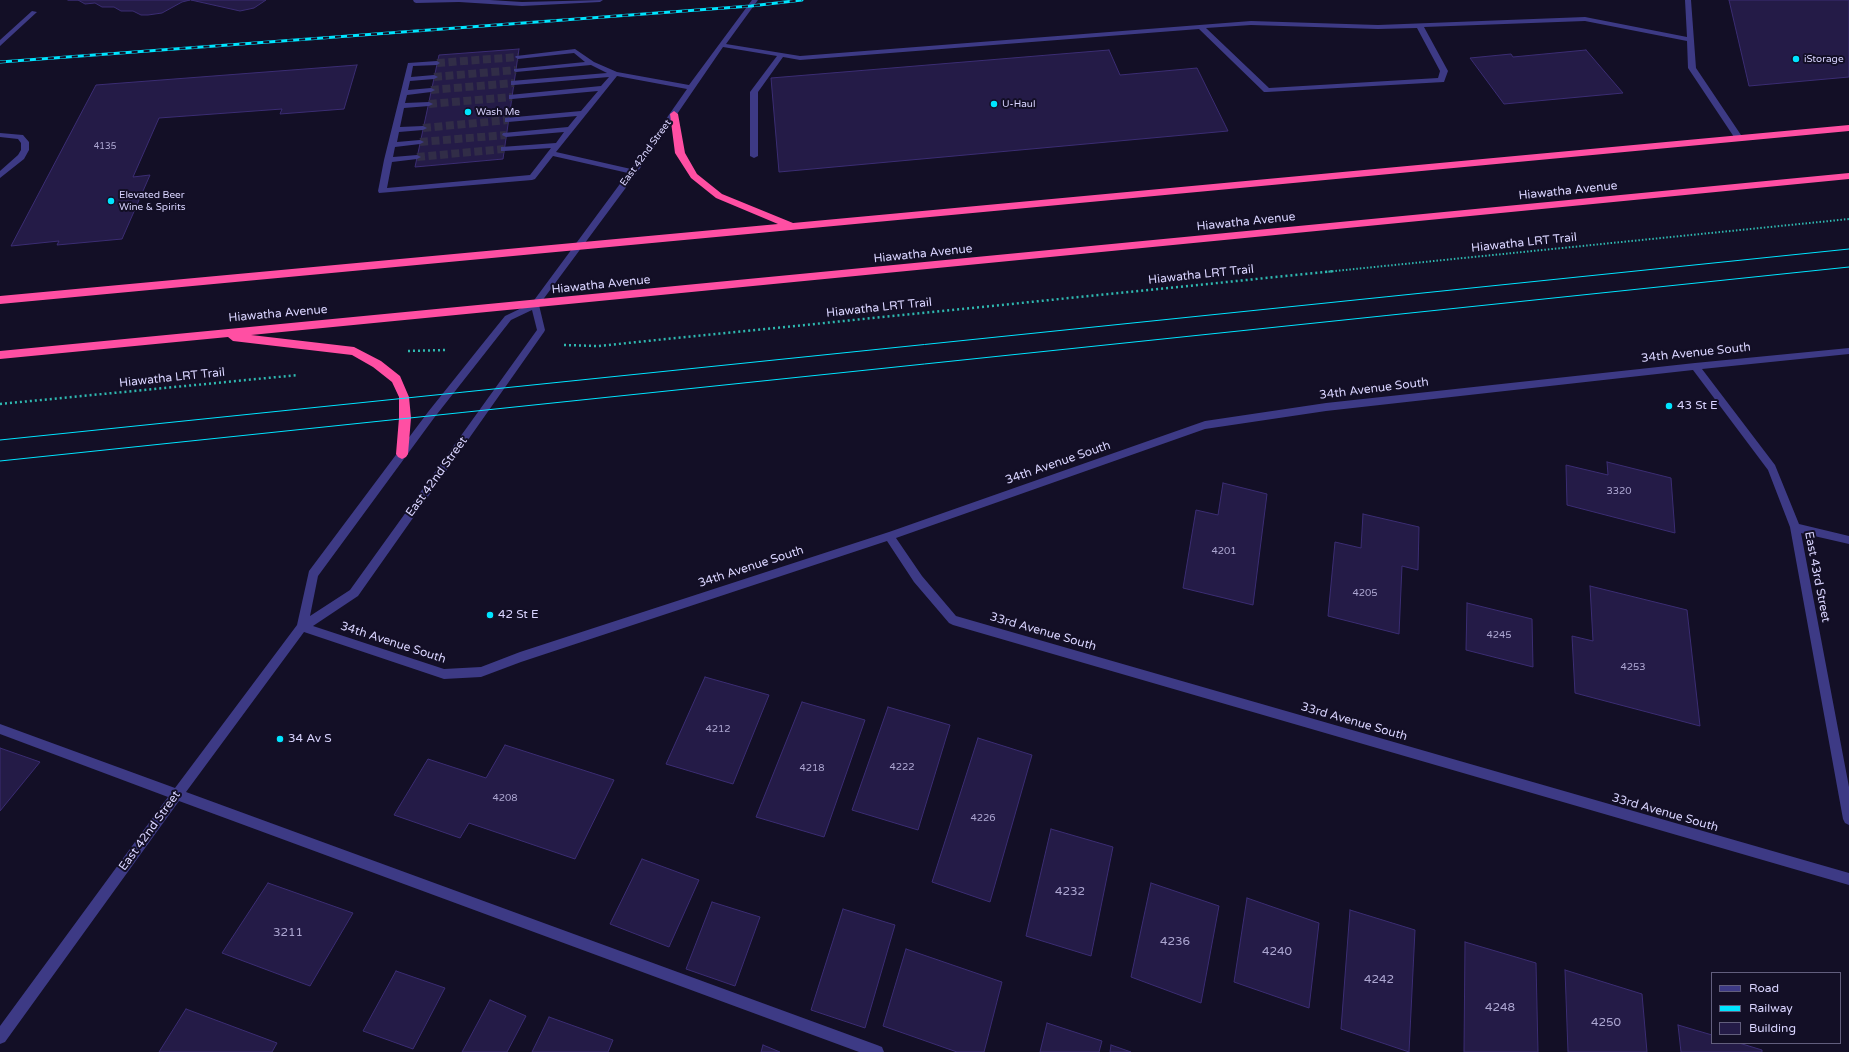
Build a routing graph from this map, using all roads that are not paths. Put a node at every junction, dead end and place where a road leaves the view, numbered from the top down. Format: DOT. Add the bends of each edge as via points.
graph roads {
  1 [pos="600,0"];
  2 [pos="755,0"];
  3 [pos="1688,0"];
  4 [pos="416,1"];
  5 [pos="34,12"];
  6 [pos="1419,25"];
  7 [pos="1201,27"];
  8 [pos="1691,40"];
  9 [pos="0,44"];
  10 [pos="722,45"];
  11 [pos="781,54"];
  12 [pos="518,57"];
  13 [pos="437,63"];
  14 [pos="592,63"];
  15 [pos="516,70"];
  16 [pos="615,74"];
  17 [pos="434,77"];
  18 [pos="407,79"];
  19 [pos="514,83"];
  20 [pos="604,88"];
  21 [pos="692,88"];
  22 [pos="432,90"];
  23 [pos="404,93"];
  24 [pos="512,97"];
  25 [pos="429,104"];
  26 [pos="401,106"];
  27 [pos="584,112"];
  28 [pos="674,114"];
  29 [pos="508,120"];
  30 [pos="423,128"];
  31 [pos="1849,128"];
  32 [pos="571,129"];
  33 [pos="395,130"];
  34 [pos="0,135"];
  35 [pos="506,135"];
  36 [pos="1739,138"];
  37 [pos="420,142"];
  38 [pos="392,145"];
  39 [pos="558,145"];
  40 [pos="504,150"];
  41 [pos="551,153"];
  42 [pos="754,156"];
  43 [pos="417,157"];
  44 [pos="388,160"];
  45 [pos="633,172"];
  46 [pos="0,176"];
  47 [pos="1849,176"];
  48 [pos="792,227"];
  49 [pos="577,247"];
  50 [pos="0,300"];
  51 [pos="535,304"];
  52 [pos="204,334"];
  53 [pos="1849,351"];
  54 [pos="0,355"];
  55 [pos="1695,366"];
  56 [pos="402,454"];
  57 [pos="1795,527"];
  58 [pos="890,536"];
  59 [pos="1849,540"];
  60 [pos="302,627"];
  61 [pos="0,729"];
  62 [pos="178,794"];
  63 [pos="1849,819"];
  64 [pos="1849,879"];
  65 [pos="0,1037"];
  66 [pos="877,1052"];
  1 -- 4 [label="street" via="522,4 459,0"];
  2 -- 10 [label="street, East 42nd Street"];
  3 -- 8 [label="street"];
  5 -- 9 [label="street"];
  6 -- 7 [label="street" via="1378,27 1250,23"];
  6 -- 7 [label="street" via="1444,71 1441,80 1267,90"];
  6 -- 8 [label="street" via="1585,19"];
  7 -- 11 [label="street" via="800,58"];
  8 -- 36 [label="street" via="1692,68"];
  10 -- 11 [label="street"];
  10 -- 21 [label="street, East 42nd Street"];
  11 -- 42 [label="street" via="754,92"];
  12 -- 14 [label="street" via="575,51"];
  13 -- 18 [label="street" via="410,64"];
  14 -- 15 [label="street"];
  14 -- 16 [label="street"];
  16 -- 19 [label="street"];
  16 -- 20 [label="street"];
  16 -- 21 [label="street"];
  17 -- 18 [label="street"];
  18 -- 23 [label="street"];
  20 -- 24 [label="street"];
  20 -- 27 [label="street"];
  21 -- 28 [label="street, East 42nd Street"];
  22 -- 23 [label="street"];
  23 -- 26 [label="street"];
  25 -- 26 [label="street"];
  26 -- 33 [label="street"];
  27 -- 29 [label="street"];
  27 -- 32 [label="street"];
  28 -- 45 [label="street, East 42nd Street"];
  28 -- 48 [label="highway" via="680,153 694,176 719,196"];
  30 -- 33 [label="street"];
  31 -- 36 [label="highway"];
  32 -- 35 [label="street"];
  32 -- 39 [label="street"];
  33 -- 38 [label="street"];
  34 -- 46 [label="street" via="20,137 25,142 21,157"];
  36 -- 48 [label="highway"];
  37 -- 38 [label="street"];
  38 -- 44 [label="street"];
  39 -- 40 [label="street"];
  39 -- 41 [label="street"];
  41 -- 44 [label="street" via="532,177 382,191"];
  41 -- 45 [label="street"];
  43 -- 44 [label="street"];
  45 -- 49 [label="street, East 42nd Street"];
  47 -- 51 [label="highway, Hiawatha Avenue"];
  48 -- 49 [label="highway"];
  49 -- 50 [label="highway"];
  49 -- 51 [label="street, East 42nd Street"];
  51 -- 52 [label="highway, Hiawatha Avenue"];
  51 -- 56 [label="street, East 42nd Street" via="508,318"];
  51 -- 60 [label="street, East 42nd Street" via="541,330 354,593"];
  52 -- 54 [label="highway, Hiawatha Avenue"];
  52 -- 56 [label="highway" via="354,351 376,364 396,380 404,397"];
  53 -- 55 [label="street, 34th Avenue South"];
  55 -- 57 [label="street, East 43rd Street" via="1772,468"];
  55 -- 58 [label="street, 34th Avenue South" via="1326,407 1205,425"];
  56 -- 60 [label="street, East 42nd Street" via="313,574"];
  57 -- 59 [label="street"];
  57 -- 63 [label="street, East 43rd Street"];
  58 -- 60 [label="street, 34th Avenue South" via="481,672 444,674"];
  58 -- 64 [label="street, 33rd Avenue South" via="918,579 953,620"];
  60 -- 62 [label="street, East 42nd Street"];
  61 -- 62 [label="street"];
  62 -- 65 [label="street, East 42nd Street"];
  62 -- 66 [label="street"];
}
